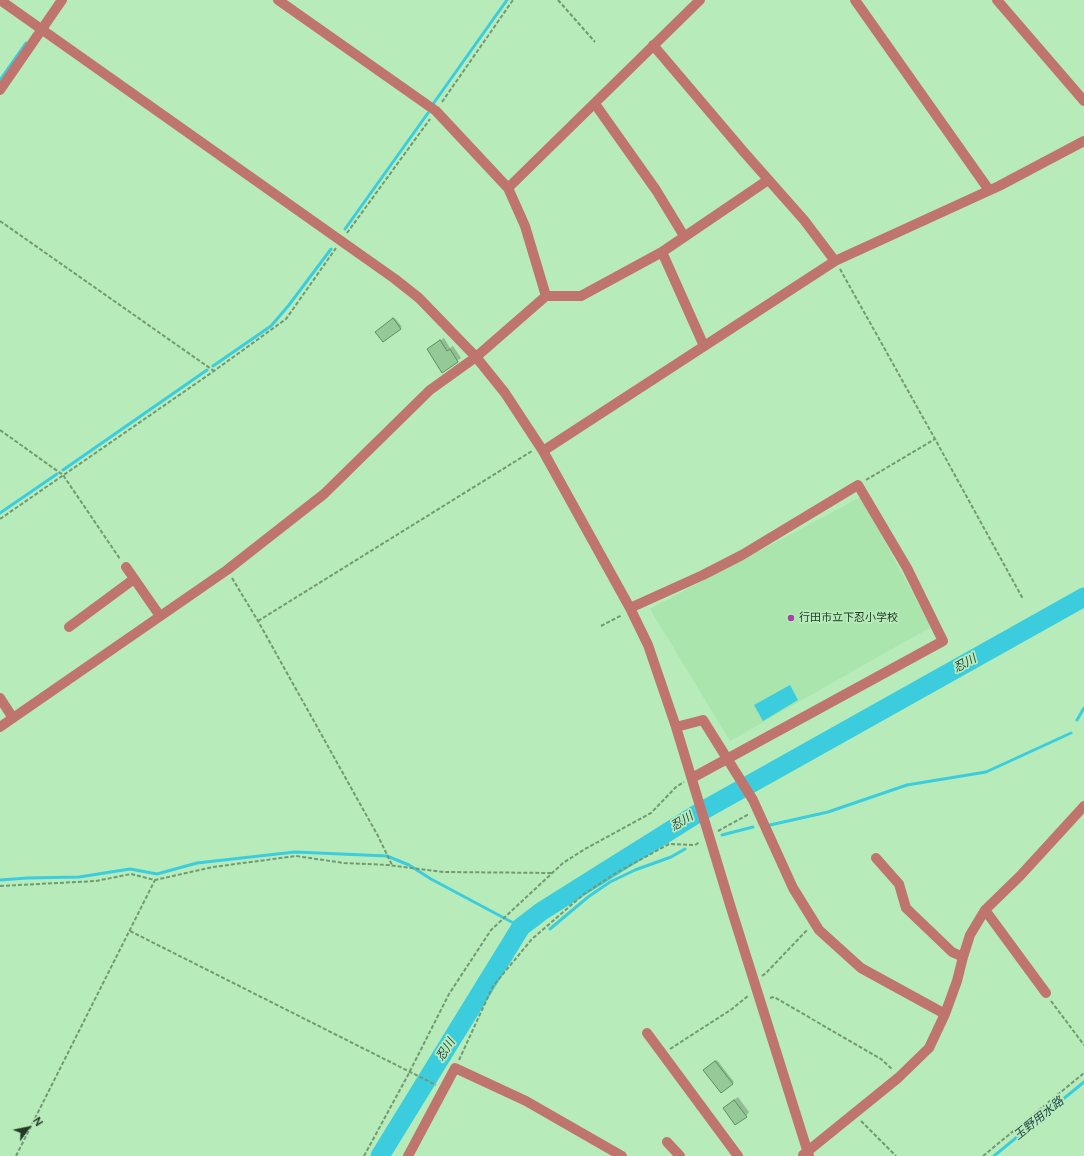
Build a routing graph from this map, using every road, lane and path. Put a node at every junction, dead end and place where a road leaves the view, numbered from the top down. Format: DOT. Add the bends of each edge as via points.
graph roads {
  1 [pos="0,0"];
  2 [pos="62,0"];
  3 [pos="278,0"];
  4 [pos="514,0"];
  5 [pos="558,0"];
  6 [pos="700,0"];
  7 [pos="855,0"];
  8 [pos="998,0"];
  9 [pos="42,30"];
  10 [pos="595,42"];
  11 [pos="653,45"];
  12 [pos="0,90"];
  13 [pos="1084,101"];
  14 [pos="595,104"];
  15 [pos="436,111"];
  16 [pos="1084,141"];
  17 [pos="768,180"];
  18 [pos="508,188"];
  19 [pos="989,190"];
  20 [pos="0,221"];
  21 [pos="684,236"];
  22 [pos="341,241"];
  23 [pos="662,252"];
  24 [pos="835,261"];
  25 [pos="546,296"];
  26 [pos="704,346"];
  27 [pos="476,357"];
  28 [pos="214,371"];
  29 [pos="0,430"];
  30 [pos="936,439"];
  31 [pos="542,448"];
  32 [pos="63,475"];
  33 [pos="858,485"];
  34 [pos="0,519"];
  35 [pos="126,567"];
  36 [pos="227,570"];
  37 [pos="134,579"];
  38 [pos="1023,599"];
  39 [pos="626,611"];
  40 [pos="160,616"];
  41 [pos="258,621"];
  42 [pos="601,626"];
  43 [pos="69,627"];
  44 [pos="0,698"];
  45 [pos="14,718"];
  46 [pos="0,727"];
  47 [pos="676,727"];
  48 [pos="729,762"];
  49 [pos="692,778"];
  50 [pos="1084,806"];
  51 [pos="669,844"];
  52 [pos="876,858"];
  53 [pos="392,865"];
  54 [pos="552,873"];
  55 [pos="155,880"];
  56 [pos="0,886"];
  57 [pos="985,910"];
  58 [pos="814,923"];
  59 [pos="130,931"];
  60 [pos="962,956"];
  61 [pos="756,990"];
  62 [pos="1046,993"];
  63 [pos="945,1014"];
  64 [pos="647,1033"];
  65 [pos="1084,1044"];
  66 [pos="663,1054"];
  67 [pos="455,1068"];
  68 [pos="410,1071"];
  69 [pos="1084,1073"];
  70 [pos="899,1077"];
  71 [pos="436,1085"];
  72 [pos="854,1113"];
  73 [pos="667,1142"];
  74 [pos="806,1154"];
  75 [pos="16,1156"];
  76 [pos="364,1156"];
  77 [pos="408,1156"];
  78 [pos="622,1156"];
  79 [pos="680,1156"];
  80 [pos="738,1156"];
  81 [pos="896,1156"];
  82 [pos="983,1156"];
  1 -- 9 [label="street"];
  2 -- 9 [label="street"];
  3 -- 15 [label="street"];
  4 -- 15 [label="path"];
  5 -- 10 [label="path"];
  6 -- 11 [label="street"];
  7 -- 19 [label="street"];
  8 -- 13 [label="street"];
  9 -- 12 [label="street"];
  9 -- 22 [label="street"];
  11 -- 14 [label="street"];
  11 -- 17 [label="street"];
  14 -- 18 [label="street"];
  14 -- 21 [label="street" via="656,190"];
  15 -- 18 [label="street"];
  15 -- 22 [label="path"];
  16 -- 19 [label="street"];
  17 -- 21 [label="street"];
  17 -- 24 [label="street" via="804,220"];
  18 -- 25 [label="street" via="525,226"];
  19 -- 24 [label="street"];
  20 -- 28 [label="path"];
  21 -- 23 [label="street"];
  22 -- 27 [label="street" via="419,298"];
  22 -- 28 [label="path" via="286,319"];
  23 -- 25 [label="street" via="581,296"];
  23 -- 26 [label="street"];
  24 -- 26 [label="street"];
  24 -- 30 [label="path"];
  25 -- 27 [label="street"];
  26 -- 31 [label="street"];
  27 -- 31 [label="street" via="505,393"];
  27 -- 36 [label="street" via="430,390 324,494"];
  28 -- 32 [label="path"];
  29 -- 32 [label="path"];
  30 -- 33 [label="path"];
  30 -- 38 [label="path"];
  31 -- 39 [label="street"];
  31 -- 41 [label="path"];
  32 -- 34 [label="path"];
  32 -- 35 [label="path"];
  33 -- 39 [label="street" via="742,555"];
  33 -- 48 [label="street" via="908,568 943,641"];
  35 -- 37 [label="street"];
  36 -- 40 [label="street"];
  36 -- 41 [label="path"];
  37 -- 40 [label="street"];
  37 -- 43 [label="street"];
  39 -- 42 [label="path"];
  39 -- 47 [label="street" via="648,645"];
  40 -- 45 [label="street"];
  41 -- 53 [label="path"];
  44 -- 45 [label="street"];
  45 -- 46 [label="street"];
  47 -- 48 [label="street" via="703,720"];
  47 -- 49 [label="street"];
  48 -- 49 [label="street"];
  48 -- 58 [label="street" via="753,800 793,888"];
  49 -- 54 [label="path" via="676,787 651,813 585,849"];
  49 -- 61 [label="street"];
  50 -- 57 [label="street"];
  51 -- 67 [label="path" via="584,894 532,939 494,986"];
  52 -- 60 [label="street" via="899,884 906,908 952,952"];
  53 -- 54 [label="path" via="444,872"];
  53 -- 55 [label="path" via="344,863 296,856 213,867"];
  54 -- 68 [label="path" via="491,930 449,994"];
  55 -- 56 [label="path" via="131,874 96,881"];
  55 -- 59 [label="path"];
  57 -- 60 [label="street" via="970,935"];
  57 -- 62 [label="street"];
  58 -- 61 [label="path" via="766,973"];
  58 -- 63 [label="street" via="861,968"];
  59 -- 68 [label="path"];
  59 -- 75 [label="path"];
  60 -- 63 [label="street" via="957,981"];
  61 -- 66 [label="path" via="732,1009"];
  61 -- 70 [label="path" via="774,997 881,1059"];
  61 -- 74 [label="street"];
  62 -- 65 [label="path"];
  63 -- 70 [label="street" via="929,1048"];
  64 -- 66 [label="street"];
  66 -- 80 [label="street"];
  67 -- 77 [label="street"];
  67 -- 78 [label="street" via="526,1101"];
  68 -- 71 [label="path"];
  68 -- 76 [label="path"];
  69 -- 82 [label="path"];
  70 -- 72 [label="street"];
  72 -- 74 [label="street"];
  72 -- 81 [label="path"];
  73 -- 79 [label="street"];
}
